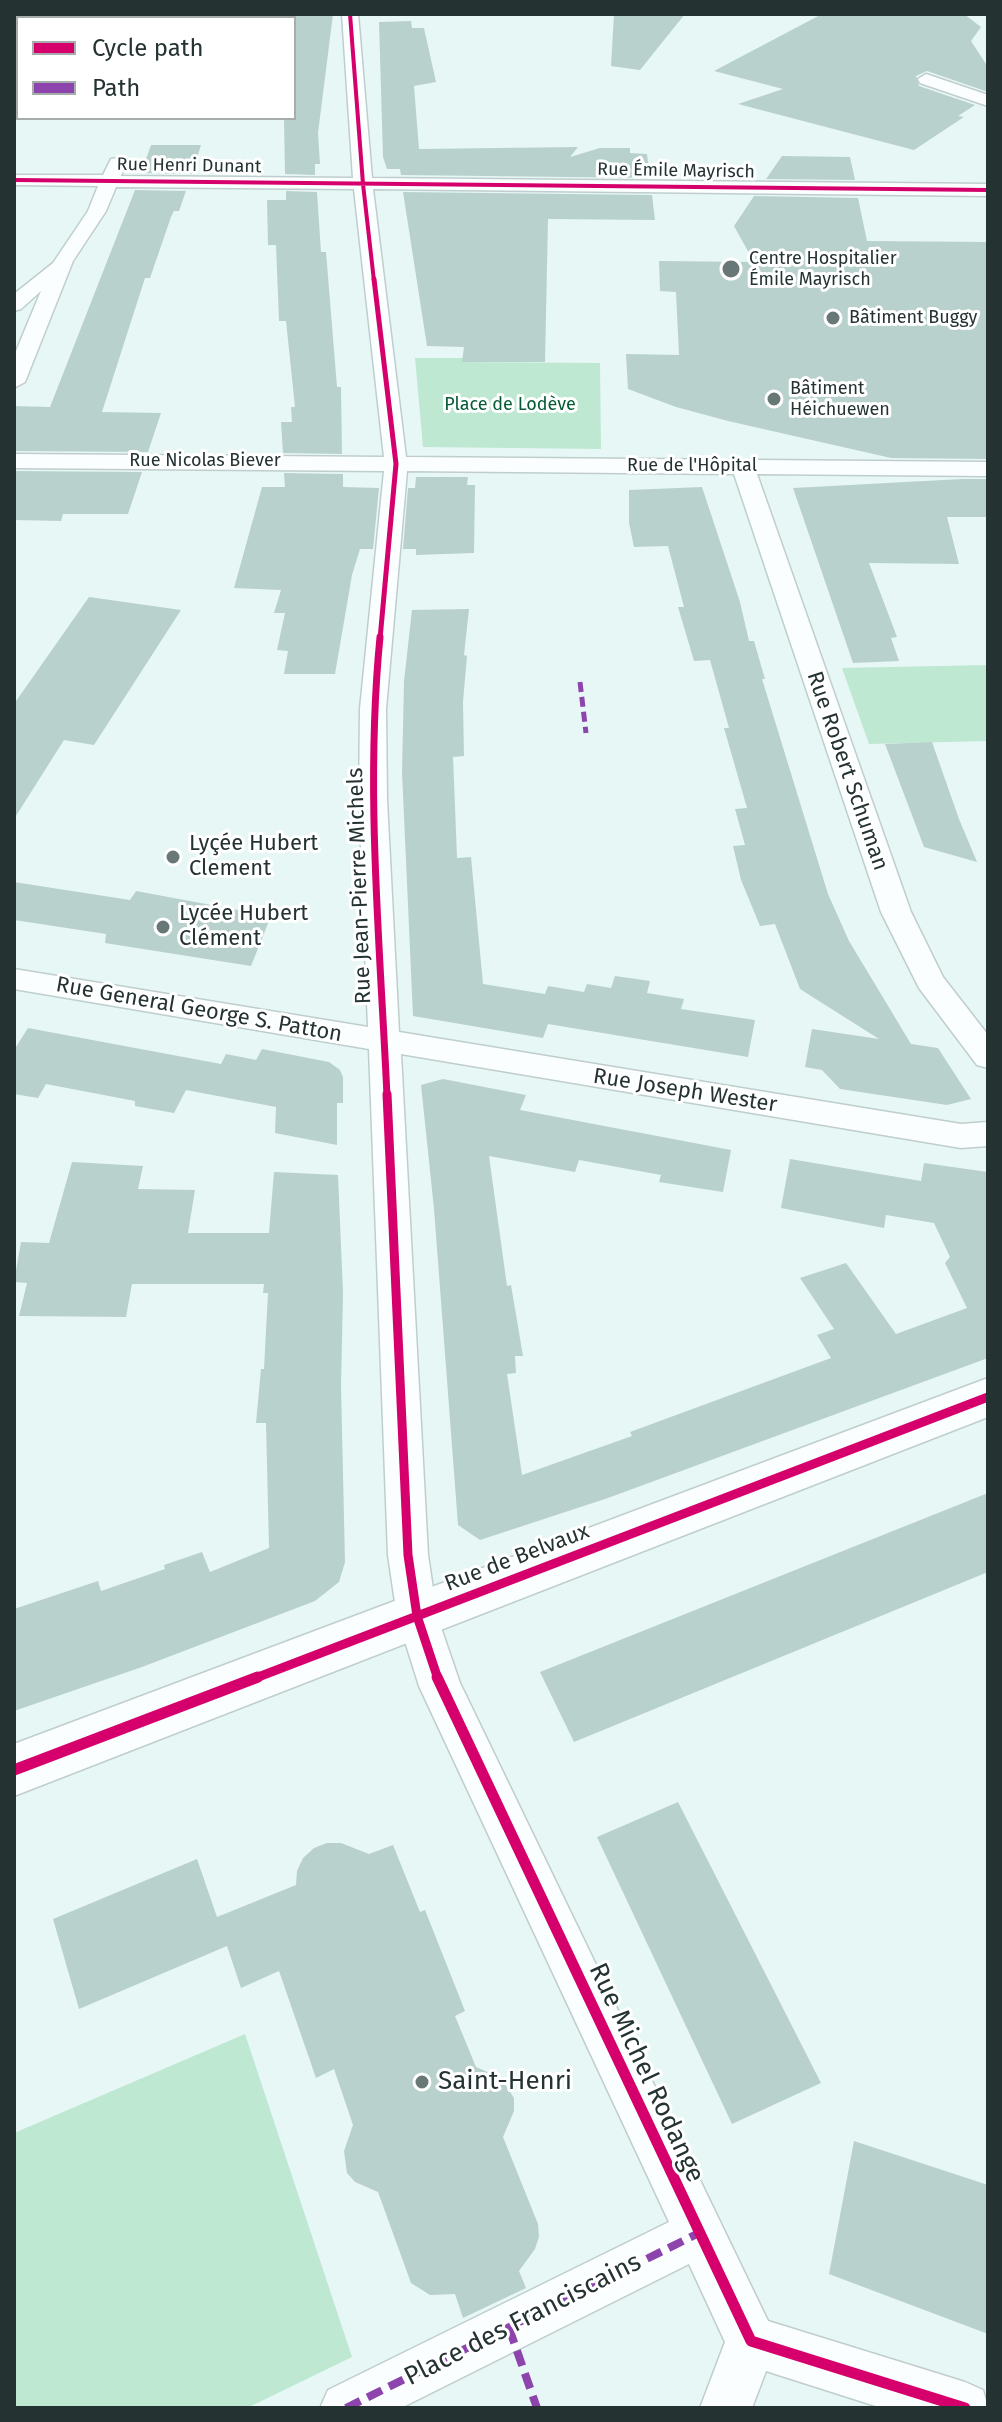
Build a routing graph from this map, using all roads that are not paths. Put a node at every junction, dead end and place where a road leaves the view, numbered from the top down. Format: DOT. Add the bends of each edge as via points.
graph roads {
  1 [pos="350,14"];
  2 [pos="926,79"];
  3 [pos="988,101"];
  4 [pos="96,159"];
  5 [pos="14,180"];
  6 [pos="109,182"];
  7 [pos="363,184"];
  8 [pos="988,190"];
  9 [pos="63,261"];
  10 [pos="14,305"];
  11 [pos="14,382"];
  12 [pos="14,461"];
  13 [pos="396,464"];
  14 [pos="743,467"];
  15 [pos="988,469"];
  16 [pos="14,979"];
  17 [pos="385,1041"];
  18 [pos="988,1057"];
  19 [pos="987,1135"];
  20 [pos="988,1397"];
  21 [pos="417,1616"];
  22 [pos="14,1770"];
  23 [pos="699,2233"];
  24 [pos="751,2341"];
  25 [pos="346,2408"];
  26 [pos="726,2408"];
  27 [pos="965,2408"];
  1 -- 7 [label="street, Rue Jean-Pierre Michels"];
  2 -- 3 [label="street"];
  4 -- 6 [label="street, Rue Henri Dunant" via="117,162"];
  5 -- 6 [label="street, Rue Henri Dunant"];
  6 -- 7 [label="street, Rue Henri Dunant"];
  6 -- 9 [label="street" via="97,211"];
  7 -- 8 [label="street, Rue Émile Mayrisch"];
  7 -- 13 [label="street, Rue Jean-Pierre Michels"];
  9 -- 10 [label="street"];
  9 -- 11 [label="street"];
  12 -- 13 [label="street, Rue Nicolas Biever"];
  13 -- 14 [label="street, Rue de l'Hôpital"];
  13 -- 17 [label="street, Rue Jean-Pierre Michels" via="373,709"];
  14 -- 15 [label="street, Rue de l'Hôpital"];
  14 -- 18 [label="street, Rue Robert Schuman" via="896,912 930,981"];
  16 -- 17 [label="street, Rue General George S. Patton"];
  17 -- 19 [label="street, Rue Joseph Wester" via="945,1134"];
  17 -- 21 [label="street, Rue Jean-Pierre Michels" via="408,1555"];
  20 -- 21 [label="street, Rue de Belvaux"];
  21 -- 22 [label="street, Rue de Belvaux"];
  21 -- 23 [label="street, Rue Michel Rodange" via="440,1686"];
  23 -- 24 [label="street, Rue Michel Rodange"];
  23 -- 25 [label="street, Place des Franciscains"];
  24 -- 26 [label="street"];
  24 -- 27 [label="street"];
}
